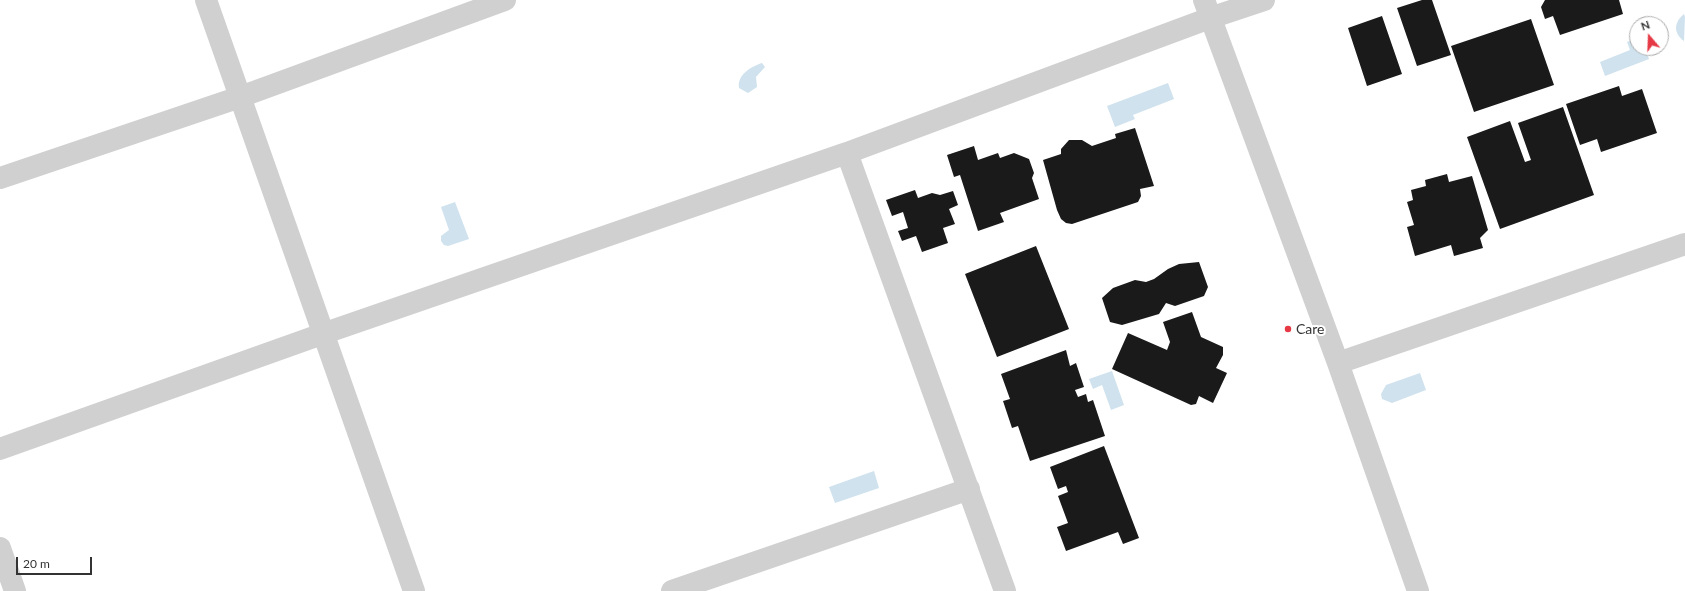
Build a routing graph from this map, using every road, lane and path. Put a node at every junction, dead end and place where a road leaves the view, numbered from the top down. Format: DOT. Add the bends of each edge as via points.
graph roads {
  1 [pos="206,0"];
  2 [pos="505,0"];
  3 [pos="1264,0"];
  4 [pos="1207,9"];
  5 [pos="240,97"];
  6 [pos="847,153"];
  7 [pos="0,178"];
  8 [pos="1685,244"];
  9 [pos="325,333"];
  10 [pos="1338,363"];
  11 [pos="0,449"];
  12 [pos="969,489"];
  13 [pos="0,548"];
  14 [pos="15,591"];
  15 [pos="414,591"];
  16 [pos="672,591"];
  17 [pos="1005,591"];
  18 [pos="1418,591"];
  1 -- 5 [label="street"];
  2 -- 5 [label="street"];
  3 -- 4 [label="street"];
  4 -- 6 [label="street"];
  4 -- 10 [label="street"];
  5 -- 7 [label="street"];
  5 -- 9 [label="street"];
  6 -- 9 [label="street"];
  6 -- 12 [label="street"];
  8 -- 10 [label="street"];
  9 -- 11 [label="street"];
  9 -- 15 [label="street"];
  10 -- 18 [label="street"];
  12 -- 16 [label="street"];
  12 -- 17 [label="street"];
  13 -- 14 [label="street"];
}
